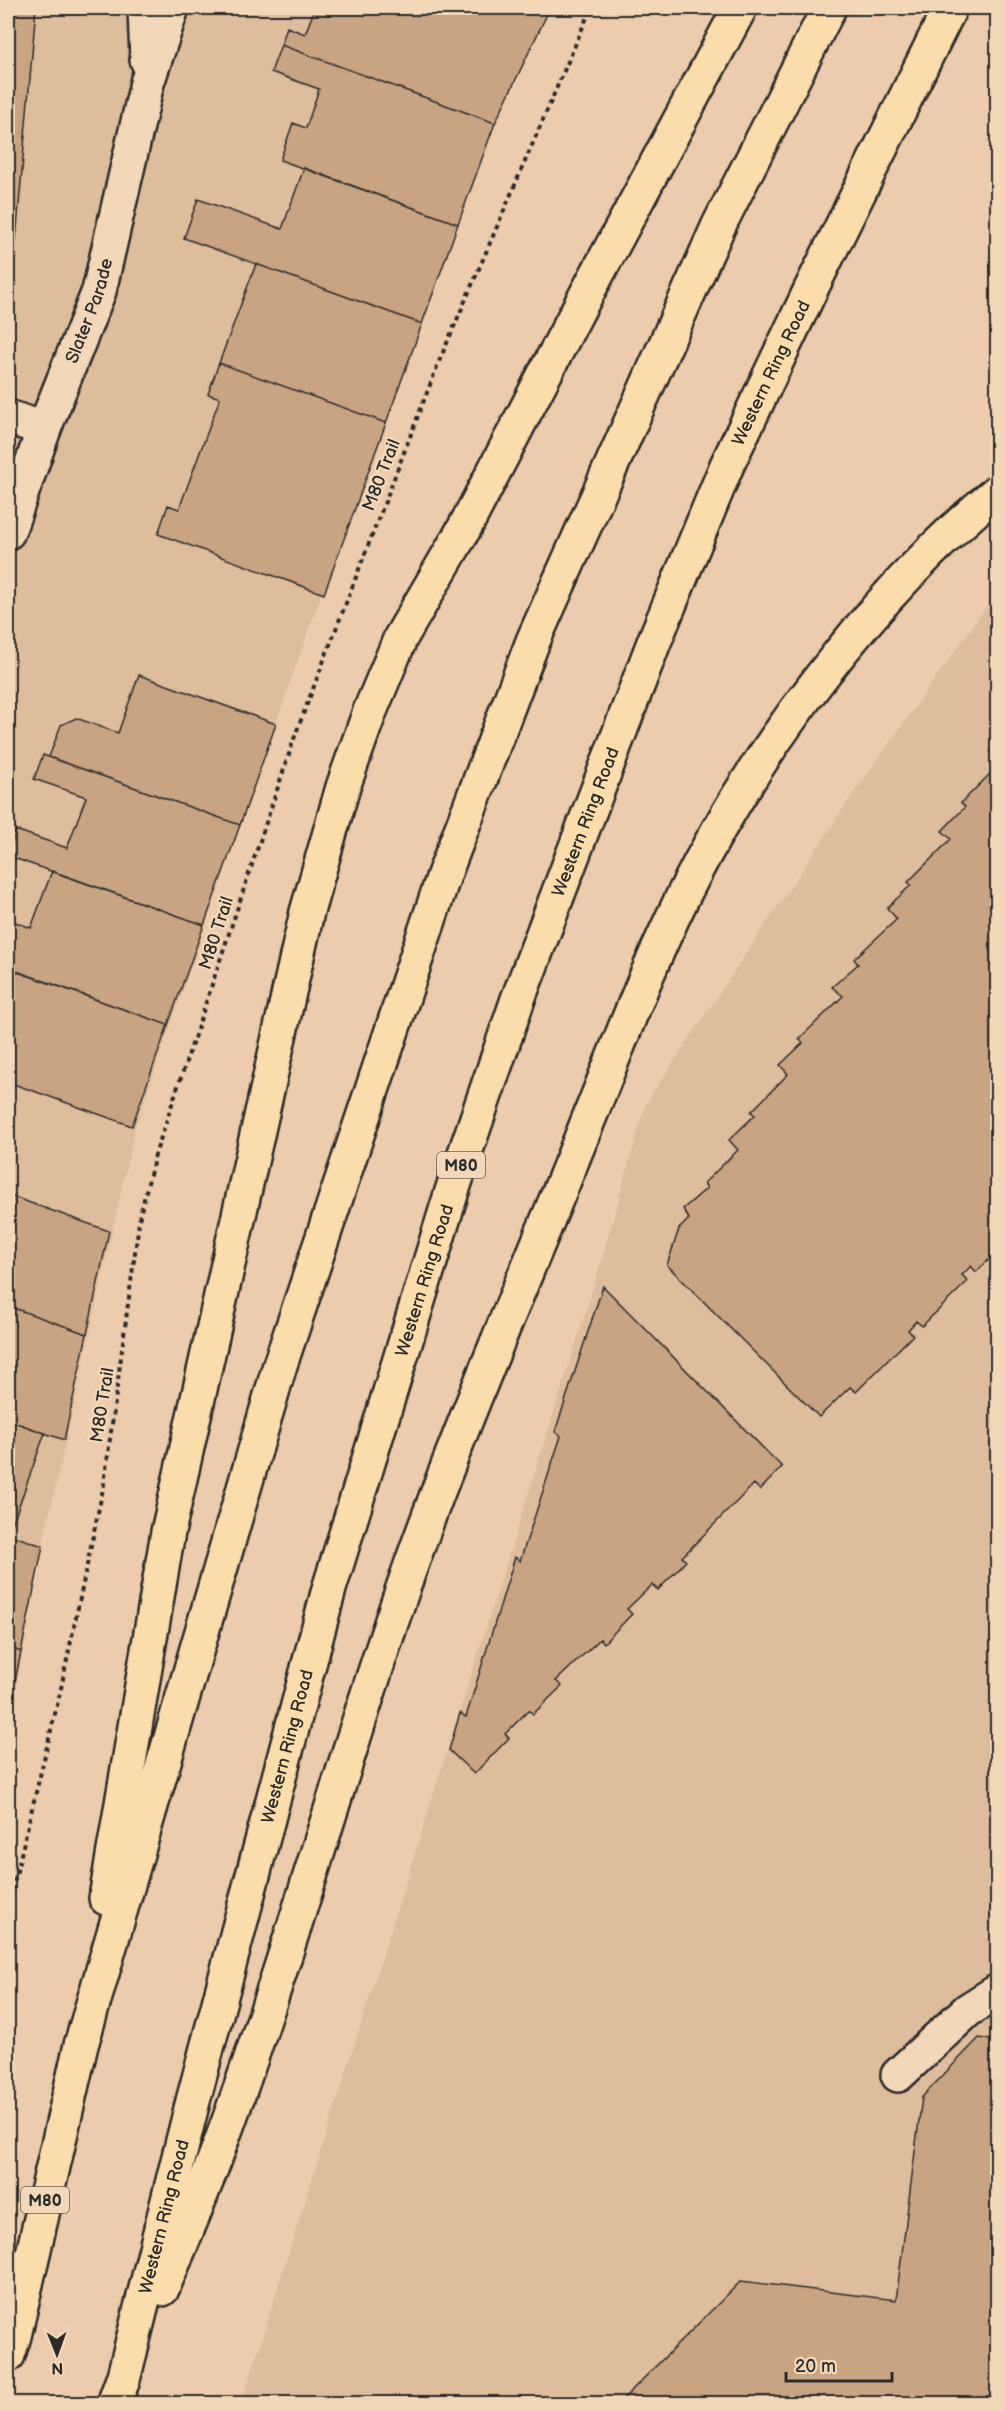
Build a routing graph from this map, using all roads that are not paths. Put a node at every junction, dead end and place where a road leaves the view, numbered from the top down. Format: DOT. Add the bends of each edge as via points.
graph roads {
  1 [pos="145,8"];
  2 [pos="172,8"];
  3 [pos="740,8"];
  4 [pos="829,8"];
  5 [pos="950,8"];
  6 [pos="147,83"];
  7 [pos="8,417"];
  8 [pos="44,429"];
  9 [pos="998,491"];
  10 [pos="8,532"];
  11 [pos="998,1991"];
  12 [pos="81,2045"];
  13 [pos="898,2075"];
  14 [pos="8,2355"];
  15 [pos="119,2390"];
  1 -- 6 [label="street, Slater Parade"];
  2 -- 6 [label="street, Slater Parade"];
  3 -- 12 [label="highway" via="465,527 401,637 343,787 304,923 168,1532"];
  4 -- 12 [label="highway, M80" via="719,225 533,641 444,875 280,1365"];
  5 -- 15 [label="highway, Western Ring Road / M80" via="727,465 654,642 518,999 452,1191 329,1589"];
  6 -- 8 [label="street, Slater Parade" via="99,291"];
  7 -- 8 [label="street"];
  8 -- 10 [label="street, Slater Parade"];
  9 -- 15 [label="highway" via="902,582 820,678 780,732 685,892 638,996 445,1473 336,1790 247,2074 193,2219"];
  11 -- 13 [label="street" via="968,2010"];
  12 -- 14 [label="highway, M80"];
}
